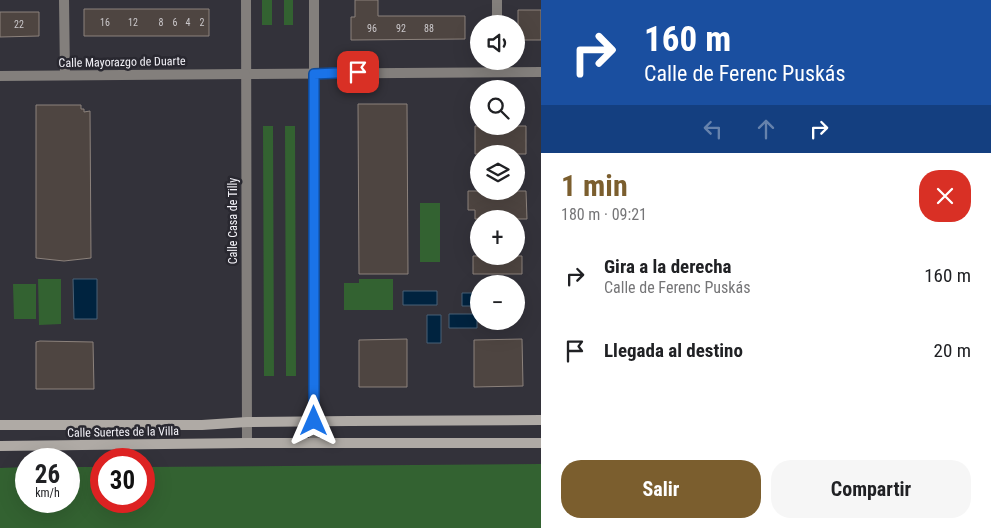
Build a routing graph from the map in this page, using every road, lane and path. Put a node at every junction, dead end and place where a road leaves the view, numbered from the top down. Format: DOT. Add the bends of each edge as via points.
graph roads {
  1 [pos="64,0"];
  2 [pos="246,0"];
  3 [pos="314,0"];
  4 [pos="497,0"];
  5 [pos="497,15"];
  6 [pos="497,72"];
  7 [pos="541,72"];
  8 [pos="245,74"];
  9 [pos="314,74"];
  10 [pos="65,75"];
  11 [pos="0,76"];
  12 [pos="541,420"];
  13 [pos="314,421"];
  14 [pos="247,422"];
  15 [pos="0,425"];
  16 [pos="247,443"];
  17 [pos="314,443"];
  18 [pos="541,443"];
  19 [pos="0,446"];
  1 -- 10 [label="street"];
  2 -- 8 [label="street, Calle Casa de Tilly"];
  3 -- 9 [label="street"];
  4 -- 5 [label="street"];
  6 -- 7 [label="street, Calle Mayorazgo de Duarte"];
  6 -- 9 [label="street, Calle Mayorazgo de Duarte"];
  8 -- 9 [label="street, Calle Mayorazgo de Duarte"];
  8 -- 10 [label="street, Calle Mayorazgo de Duarte"];
  8 -- 14 [label="street, Calle Casa de Tilly"];
  9 -- 13 [label="street"];
  10 -- 11 [label="street, Calle Mayorazgo de Duarte"];
  12 -- 13 [label="main road, Calle Suertes de la Villa"];
  13 -- 14 [label="main road, Calle Suertes de la Villa"];
  13 -- 17 [label="street"];
  14 -- 15 [label="main road, Calle Suertes de la Villa" via="202,426"];
  14 -- 16 [label="street, Calle Casa de Tilly"];
  16 -- 17 [label="main road, Calle Suertes de la Villa"];
  16 -- 19 [label="main road, Calle Suertes de la Villa"];
  17 -- 18 [label="main road, Calle Suertes de la Villa"];
}
